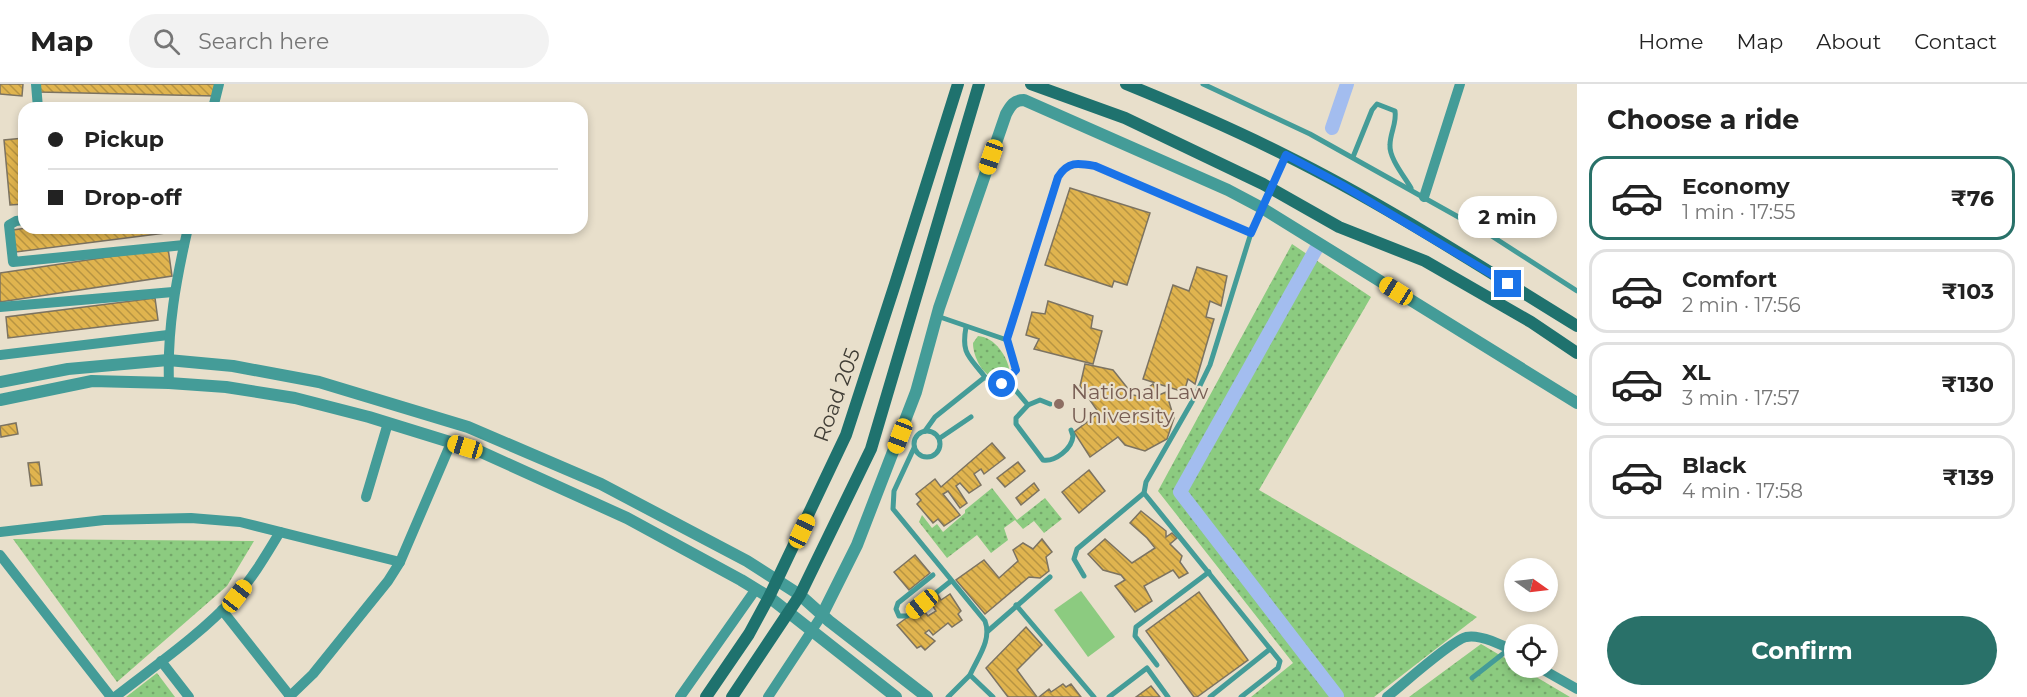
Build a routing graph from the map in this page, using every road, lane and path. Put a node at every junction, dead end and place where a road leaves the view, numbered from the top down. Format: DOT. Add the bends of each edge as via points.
graph roads {
  1 [pos="36,84"];
  2 [pos="219,84"];
  3 [pos="958,84"];
  4 [pos="979,84"];
  5 [pos="1030,84"];
  6 [pos="1126,84"];
  7 [pos="1203,84"];
  8 [pos="1460,84"];
  9 [pos="38,102"];
  10 [pos="214,102"];
  11 [pos="1286,155"];
  12 [pos="1353,157"];
  13 [pos="1272,189"];
  14 [pos="1412,189"];
  15 [pos="1424,197"];
  16 [pos="1262,208"];
  17 [pos="18,221"];
  18 [pos="1251,233"];
  19 [pos="186,234"];
  20 [pos="184,244"];
  21 [pos="12,262"];
  22 [pos="0,264"];
  23 [pos="1577,291"];
  24 [pos="173,292"];
  25 [pos="0,307"];
  26 [pos="937,316"];
  27 [pos="1577,326"];
  28 [pos="966,327"];
  29 [pos="168,334"];
  30 [pos="1007,339"];
  31 [pos="1577,353"];
  32 [pos="0,355"];
  33 [pos="168,360"];
  34 [pos="985,377"];
  35 [pos="1007,380"];
  36 [pos="0,382"];
  37 [pos="169,383"];
  38 [pos="0,400"];
  39 [pos="1577,403"];
  40 [pos="1050,404"];
  41 [pos="1028,405"];
  42 [pos="970,417"];
  43 [pos="388,423"];
  44 [pos="1071,430"];
  45 [pos="925,431"];
  46 [pos="939,438"];
  47 [pos="451,443"];
  48 [pos="914,448"];
  49 [pos="1144,494"];
  50 [pos="366,497"];
  51 [pos="0,532"];
  52 [pos="280,532"];
  53 [pos="0,555"];
  54 [pos="400,562"];
  55 [pos="1209,572"];
  56 [pos="933,575"];
  57 [pos="1050,576"];
  58 [pos="1084,576"];
  59 [pos="778,581"];
  60 [pos="951,581"];
  61 [pos="756,589"];
  62 [pos="800,595"];
  63 [pos="769,597"];
  64 [pos="1016,605"];
  65 [pos="222,610"];
  66 [pos="789,614"];
  67 [pos="822,615"];
  68 [pos="988,631"];
  69 [pos="812,632"];
  70 [pos="1504,646"];
  71 [pos="1270,649"];
  72 [pos="1504,656"];
  73 [pos="161,661"];
  74 [pos="1157,665"];
  75 [pos="970,675"];
  76 [pos="1472,678"];
  77 [pos="1558,678"];
  78 [pos="1577,689"];
  79 [pos="990,696"];
  80 [pos="113,697"];
  81 [pos="189,697"];
  82 [pos="289,697"];
  83 [pos="680,697"];
  84 [pos="706,697"];
  85 [pos="732,697"];
  86 [pos="768,697"];
  87 [pos="896,697"];
  88 [pos="927,697"];
  89 [pos="948,697"];
  90 [pos="1094,697"];
  91 [pos="1109,697"];
  92 [pos="1168,697"];
  93 [pos="1210,697"];
  94 [pos="1241,697"];
  95 [pos="1387,697"];
  1 -- 9 [label="street"];
  2 -- 10 [label="street"];
  3 -- 59 [label="main road, Road 205" via="846,435"];
  4 -- 62 [label="main road" via="871,449"];
  5 -- 13 [label="main road" via="1125,118"];
  6 -- 11 [label="main road"];
  7 -- 12 [label="lane"];
  8 -- 15 [label="street"];
  11 -- 13 [label="lane"];
  11 -- 27 [label="main road"];
  12 -- 14 [label="lane"];
  12 -- 14 [label="lane" via="1372,110 1377,104 1391,108 1396,117 1390,154"];
  13 -- 16 [label="lane"];
  13 -- 31 [label="main road" via="1339,227 1425,261"];
  14 -- 15 [label="lane"];
  15 -- 23 [label="lane"];
  16 -- 18 [label="lane"];
  16 -- 26 [label="street" via="1018,100 1006,114"];
  16 -- 39 [label="street"];
  17 -- 21 [label="street" via="9,225"];
  18 -- 30 [label="lane" via="1095,166 1073,164 1058,177"];
  18 -- 49 [label="lane" via="1210,365 1146,482"];
  19 -- 20 [label="street"];
  20 -- 21 [label="street"];
  20 -- 24 [label="street"];
  21 -- 22 [label="street"];
  24 -- 25 [label="street"];
  24 -- 29 [label="street"];
  26 -- 28 [label="lane"];
  26 -- 67 [label="street" via="916,392 858,545"];
  28 -- 30 [label="lane"];
  28 -- 34 [label="lane" via="965,351"];
  29 -- 32 [label="street"];
  29 -- 33 [label="street"];
  30 -- 35 [label="lane" via="1016,366"];
  33 -- 36 [label="street" via="68,369"];
  33 -- 37 [label="street"];
  33 -- 59 [label="street" via="233,366 319,382 468,427 601,484"];
  34 -- 35 [label="lane" via="997,385"];
  34 -- 45 [label="lane" via="935,417"];
  35 -- 41 [label="lane"];
  37 -- 38 [label="street" via="93,381"];
  37 -- 43 [label="street" via="295,398"];
  40 -- 41 [label="lane" via="1040,400"];
  41 -- 44 [label="lane" via="1016,417 1016,424 1043,460 1054,459 1069,447"];
  42 -- 46 [label="lane"];
  43 -- 47 [label="street"];
  43 -- 50 [label="street"];
  45 -- 46 [label="lane"];
  45 -- 48 [label="lane" via="917,435"];
  46 -- 48 [label="lane" via="939,451 932,456 920,455"];
  47 -- 54 [label="street"];
  47 -- 61 [label="street" via="479,451 627,518"];
  48 -- 60 [label="lane" via="894,491 893,509"];
  49 -- 55 [label="lane"];
  49 -- 58 [label="lane" via="1077,549 1074,559"];
  51 -- 52 [label="street" via="104,520 191,518 240,522"];
  52 -- 54 [label="street"];
  52 -- 65 [label="street" via="260,566"];
  53 -- 80 [label="street"];
  54 -- 82 [label="street" via="313,674"];
  55 -- 71 [label="lane"];
  55 -- 74 [label="lane" via="1136,627 1136,636"];
  56 -- 60 [label="lane" via="898,603 899,616 908,616"];
  57 -- 64 [label="lane"];
  59 -- 62 [label="street"];
  59 -- 63 [label="main road, Road 205"];
  60 -- 68 [label="lane" via="985,621"];
  61 -- 63 [label="street"];
  61 -- 83 [label="street"];
  62 -- 66 [label="main road"];
  62 -- 67 [label="street"];
  63 -- 66 [label="street"];
  63 -- 84 [label="main road, Road 205"];
  64 -- 68 [label="lane"];
  64 -- 90 [label="lane"];
  65 -- 73 [label="street"];
  65 -- 82 [label="street"];
  66 -- 69 [label="street"];
  66 -- 85 [label="main road"];
  67 -- 69 [label="street"];
  67 -- 88 [label="street"];
  68 -- 75 [label="lane"];
  69 -- 86 [label="street"];
  69 -- 87 [label="street"];
  70 -- 95 [label="street" via="1487,639 1467,637"];
  71 -- 93 [label="lane"];
  71 -- 94 [label="lane" via="1281,665"];
  72 -- 76 [label="lane"];
  73 -- 80 [label="street"];
  73 -- 81 [label="street"];
  75 -- 79 [label="lane"];
  75 -- 89 [label="lane"];
  77 -- 78 [label="street"];
  91 -- 92 [label="lane" via="1147,668"];
}
